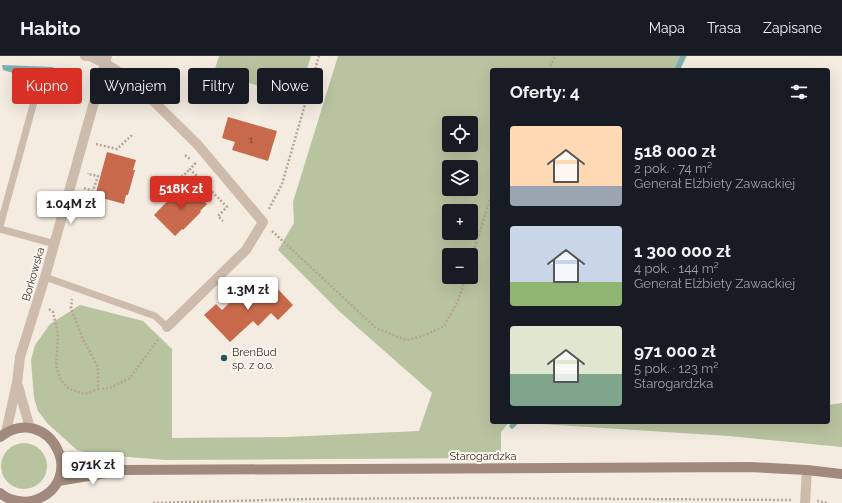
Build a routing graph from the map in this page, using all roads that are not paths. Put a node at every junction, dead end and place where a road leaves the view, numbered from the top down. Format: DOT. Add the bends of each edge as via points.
graph roads {
  1 [pos="84,56"];
  2 [pos="106,59"];
  3 [pos="34,104"];
  4 [pos="0,228"];
  5 [pos="55,244"];
  6 [pos="45,277"];
  7 [pos="167,327"];
  8 [pos="17,384"];
  9 [pos="30,428"];
  10 [pos="3,434"];
  11 [pos="61,456"];
  12 [pos="124,470"];
  13 [pos="807,470"];
  14 [pos="842,474"];
  15 [pos="58,481"];
  16 [pos="0,493"];
  17 [pos="41,501"];
  18 [pos="806,501"];
  19 [pos="14,502"];
  1 -- 2 [label="street"];
  2 -- 5 [label="street, Borkowska"];
  2 -- 7 [label="street" via="135,83 197,144 262,222 246,250"];
  3 -- 4 [label="lane"];
  4 -- 5 [label="lane"];
  5 -- 6 [label="street, Borkowska"];
  6 -- 7 [label="lane" via="154,316"];
  6 -- 8 [label="street, Borkowska" via="20,358"];
  8 -- 9 [label="street, Borkowska"];
  8 -- 10 [label="street, Borkowska"];
  9 -- 10 [label="main road" via="18,428"];
  9 -- 11 [label="main road" via="41,431 50,438"];
  11 -- 12 [label="main road, Starogardzka"];
  11 -- 15 [label="main road" via="62,469"];
  12 -- 13 [label="main road, Starogardzka" via="750,467"];
  12 -- 15 [label="main road, Starogardzka"];
  13 -- 14 [label="main road, Starogardzka"];
  13 -- 18 [label="street"];
  15 -- 17 [label="main road"];
  16 -- 19 [label="main road"];
  17 -- 19 [label="main road"];
}
